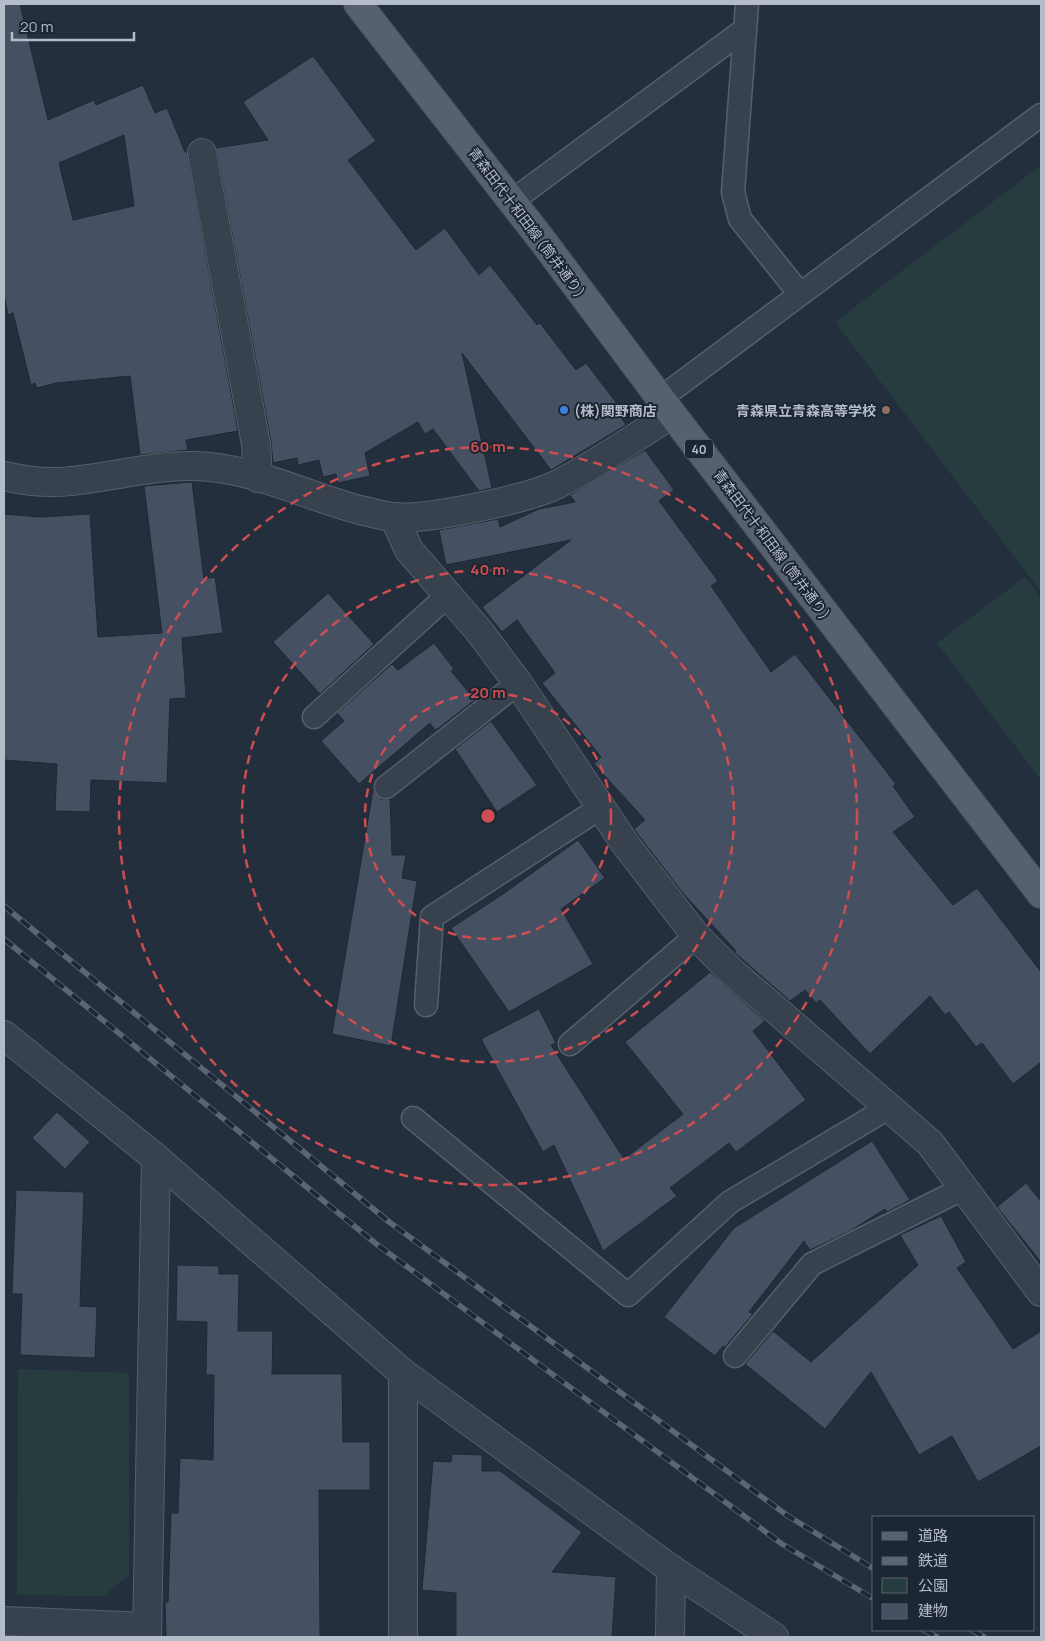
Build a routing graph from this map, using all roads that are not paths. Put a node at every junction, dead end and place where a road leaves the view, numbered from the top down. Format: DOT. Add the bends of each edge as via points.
graph roads {
  1 [pos="358,4"];
  2 [pos="747,4"];
  3 [pos="744,30"];
  4 [pos="1041,115"];
  5 [pos="202,153"];
  6 [pos="512,201"];
  7 [pos="800,294"];
  8 [pos="666,406"];
  9 [pos="4,476"];
  10 [pos="258,478"];
  11 [pos="394,517"];
  12 [pos="448,596"];
  13 [pos="518,684"];
  14 [pos="314,718"];
  15 [pos="386,787"];
  16 [pos="600,808"];
  17 [pos="1041,894"];
  18 [pos="696,936"];
  19 [pos="426,1005"];
  20 [pos="4,1035"];
  21 [pos="570,1044"];
  22 [pos="888,1108"];
  23 [pos="413,1118"];
  24 [pos="156,1158"];
  25 [pos="964,1188"];
  26 [pos="1041,1292"];
  27 [pos="735,1356"];
  28 [pos="403,1373"];
  29 [pos="671,1569"];
  30 [pos="4,1621"];
  31 [pos="147,1632"];
  32 [pos="403,1637"];
  33 [pos="670,1637"];
  34 [pos="774,1637"];
  1 -- 6 [label="main road, 青森田代十和田線 (筒井通り) / 40"];
  2 -- 3 [label="lane"];
  3 -- 6 [label="lane"];
  3 -- 7 [label="lane" via="733,192 740,219"];
  4 -- 7 [label="lane"];
  5 -- 10 [label="street" via="256,444"];
  6 -- 8 [label="main road, 青森田代十和田線 (筒井通り) / 40"];
  7 -- 8 [label="lane"];
  8 -- 11 [label="street" via="554,486 501,501 431,514"];
  8 -- 17 [label="main road, 青森田代十和田線 (筒井通り) / 40"];
  9 -- 10 [label="street" via="33,482 70,482 165,467 196,466"];
  10 -- 11 [label="street" via="359,510"];
  11 -- 12 [label="street" via="409,550"];
  12 -- 13 [label="street"];
  12 -- 14 [label="lane"];
  13 -- 15 [label="lane"];
  13 -- 16 [label="street"];
  16 -- 18 [label="street"];
  16 -- 19 [label="lane" via="432,917"];
  18 -- 21 [label="lane"];
  18 -- 22 [label="street" via="732,972"];
  20 -- 24 [label="street"];
  22 -- 23 [label="lane" via="730,1202 628,1295"];
  22 -- 25 [label="street" via="930,1143"];
  24 -- 28 [label="street"];
  24 -- 31 [label="street"];
  25 -- 26 [label="street"];
  25 -- 27 [label="lane" via="812,1264"];
  28 -- 29 [label="street"];
  28 -- 32 [label="street"];
  29 -- 33 [label="street"];
  29 -- 34 [label="street"];
  30 -- 31 [label="street"];
}
